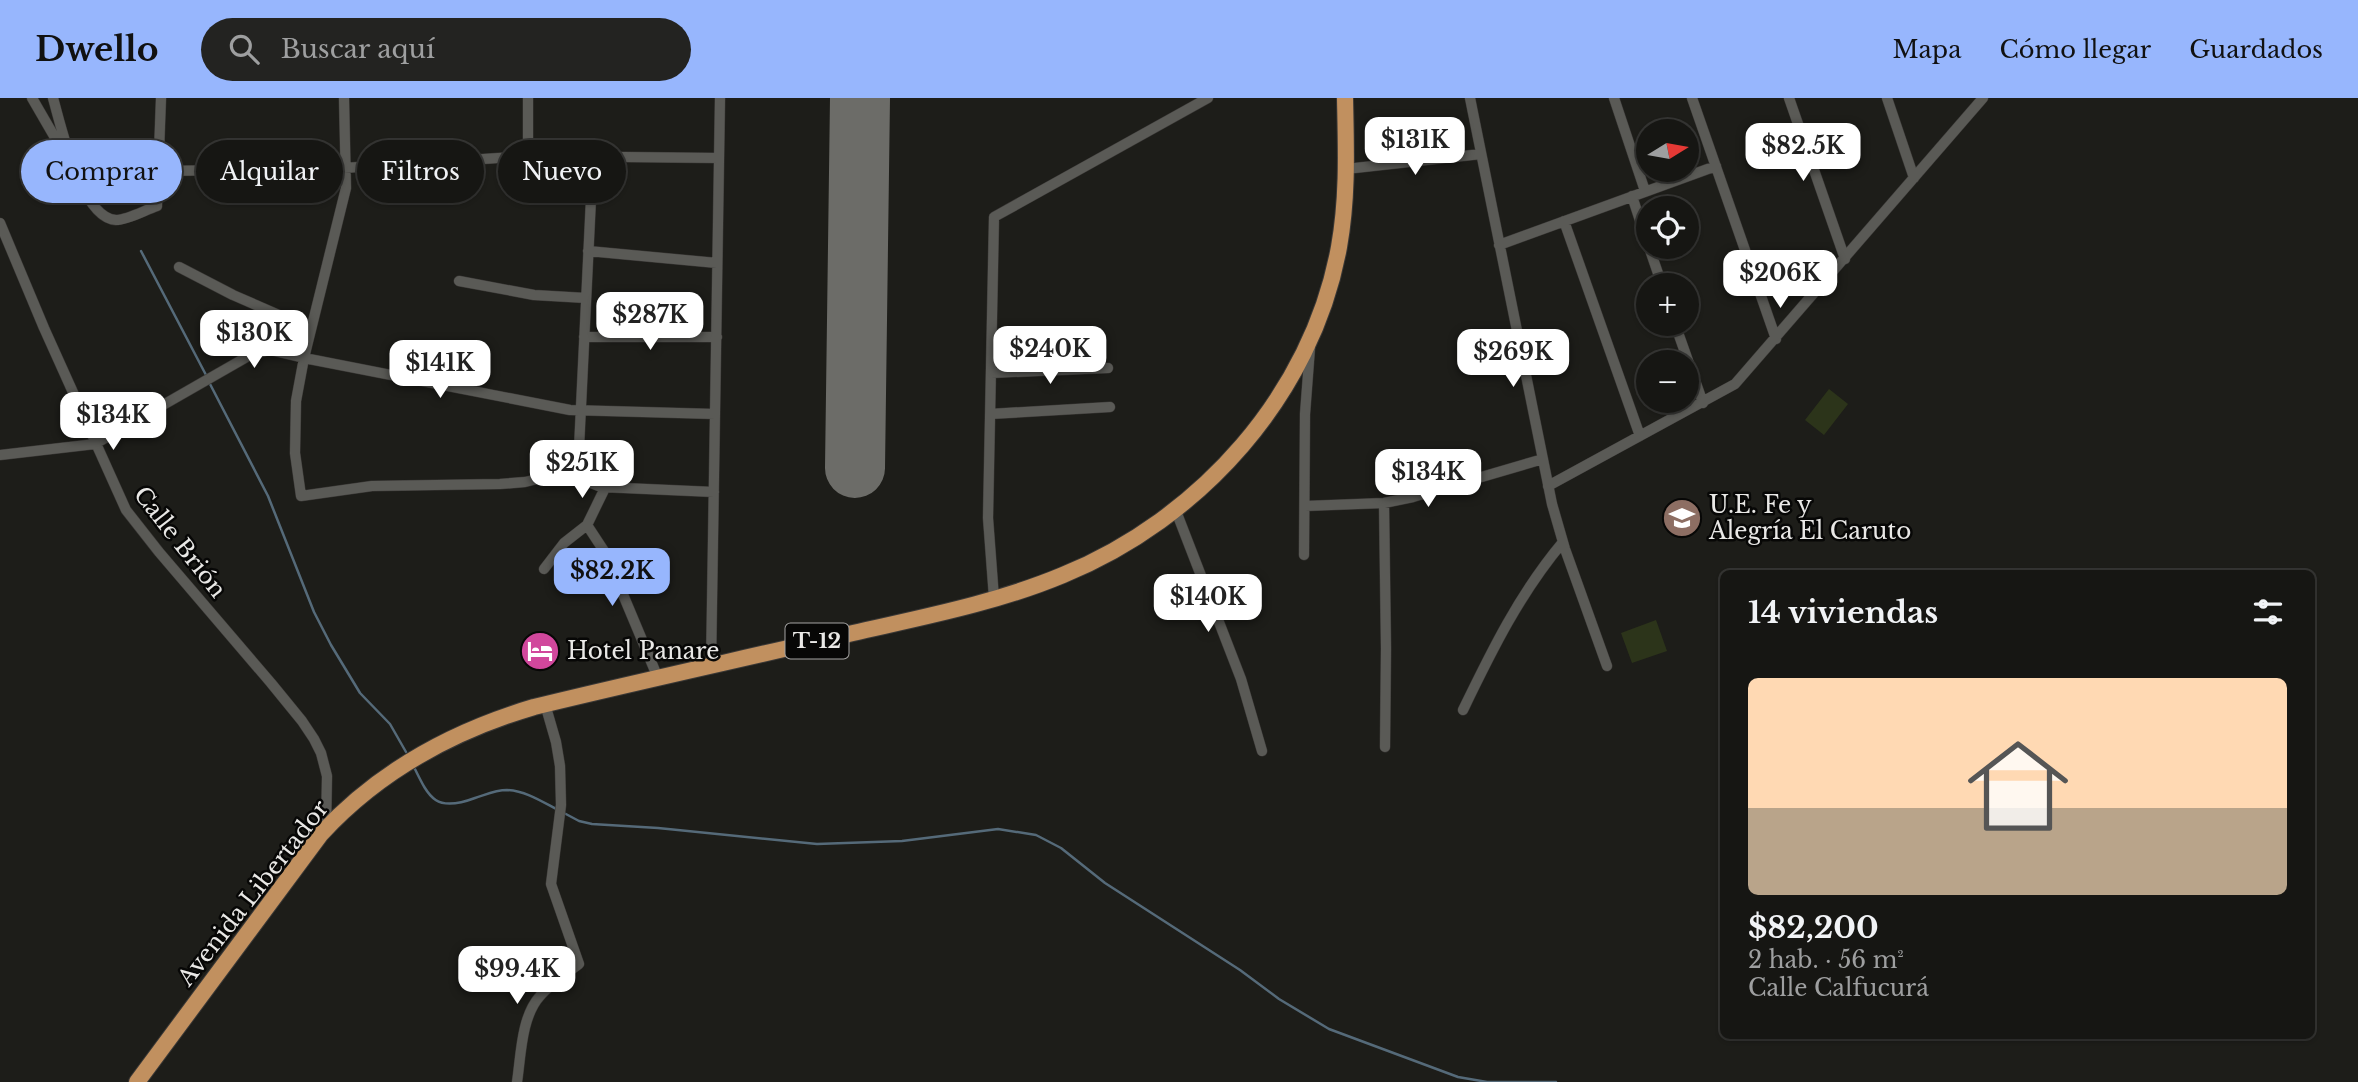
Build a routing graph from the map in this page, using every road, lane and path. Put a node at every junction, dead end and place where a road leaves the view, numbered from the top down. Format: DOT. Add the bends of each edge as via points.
graph roads {
  1 [pos="32,98"];
  2 [pos="53,98"];
  3 [pos="161,98"];
  4 [pos="344,98"];
  5 [pos="528,98"];
  6 [pos="720,98"];
  7 [pos="1208,98"];
  8 [pos="1345,98"];
  9 [pos="1614,98"];
  10 [pos="1692,98"];
  11 [pos="1790,98"];
  12 [pos="1887,98"];
  13 [pos="1983,98"];
  14 [pos="1472,99"];
  15 [pos="57,140"];
  16 [pos="65,140"];
  17 [pos="159,140"];
  18 [pos="528,140"];
  19 [pos="1481,154"];
  20 [pos="626,157"];
  21 [pos="498,158"];
  22 [pos="719,158"];
  23 [pos="1716,166"];
  24 [pos="344,168"];
  25 [pos="1346,169"];
  26 [pos="182,171"];
  27 [pos="1914,178"];
  28 [pos="1645,191"];
  29 [pos="1632,196"];
  30 [pos="93,203"];
  31 [pos="157,203"];
  32 [pos="591,203"];
  33 [pos="1636,208"];
  34 [pos="1564,221"];
  35 [pos="0,223"];
  36 [pos="1499,245"];
  37 [pos="588,251"];
  38 [pos="1845,259"];
  39 [pos="717,263"];
  40 [pos="179,267"];
  41 [pos="459,281"];
  42 [pos="586,298"];
  43 [pos="311,329"];
  44 [pos="1311,333"];
  45 [pos="1679,336"];
  46 [pos="584,337"];
  47 [pos="717,337"];
  48 [pos="1776,339"];
  49 [pos="304,358"];
  50 [pos="1108,368"];
  51 [pos="990,373"];
  52 [pos="1703,403"];
  53 [pos="1110,407"];
  54 [pos="581,411"];
  55 [pos="715,414"];
  56 [pos="990,414"];
  57 [pos="1640,436"];
  58 [pos="95,444"];
  59 [pos="0,456"];
  60 [pos="1543,459"];
  61 [pos="578,470"];
  62 [pos="1548,486"];
  63 [pos="605,488"];
  64 [pos="714,492"];
  65 [pos="1384,503"];
  66 [pos="1305,506"];
  67 [pos="1176,511"];
  68 [pos="587,525"];
  69 [pos="1563,542"];
  70 [pos="1304,555"];
  71 [pos="544,569"];
  72 [pos="994,598"];
  73 [pos="711,666"];
  74 [pos="1607,666"];
  75 [pos="658,678"];
  76 [pos="545,704"];
  77 [pos="1463,710"];
  78 [pos="1385,747"];
  79 [pos="1262,751"];
  80 [pos="326,829"];
  81 [pos="136,1082"];
  82 [pos="517,1082"];
  1 -- 15 [label="street"];
  2 -- 16 [label="street"];
  3 -- 17 [label="street"];
  4 -- 24 [label="street"];
  5 -- 18 [label="street"];
  6 -- 22 [label="street"];
  7 -- 51 [label="street" via="993,217"];
  8 -- 25 [label="highway, Avenida Libertador / T-12"];
  9 -- 28 [label="street"];
  10 -- 23 [label="street"];
  11 -- 38 [label="street"];
  12 -- 27 [label="street"];
  13 -- 27 [label="street"];
  14 -- 19 [label="street"];
  19 -- 25 [label="street"];
  19 -- 36 [label="street"];
  20 -- 22 [label="street"];
  21 -- 24 [label="street"];
  22 -- 39 [label="street"];
  23 -- 28 [label="street"];
  23 -- 48 [label="street"];
  24 -- 26 [label="street"];
  24 -- 43 [label="street" via="346,188"];
  25 -- 44 [label="highway, Avenida Libertador / T-12" via="1338,250"];
  27 -- 38 [label="street"];
  28 -- 29 [label="street"];
  29 -- 33 [label="street"];
  29 -- 34 [label="street"];
  30 -- 31 [label="street" via="98,212 118,220"];
  32 -- 37 [label="street"];
  34 -- 36 [label="street"];
  34 -- 57 [label="street"];
  35 -- 58 [label="street, Calle Brión"];
  36 -- 60 [label="street"];
  37 -- 39 [label="street"];
  37 -- 42 [label="street"];
  38 -- 48 [label="street"];
  39 -- 47 [label="street"];
  40 -- 43 [label="street"];
  41 -- 42 [label="street"];
  42 -- 46 [label="street"];
  43 -- 49 [label="street"];
  44 -- 66 [label="street"];
  44 -- 67 [label="highway, Avenida Libertador / T-12" via="1256,429 1225,466"];
  45 -- 52 [label="street"];
  46 -- 47 [label="street"];
  46 -- 54 [label="street"];
  47 -- 55 [label="street"];
  48 -- 52 [label="street" via="1735,384"];
  49 -- 54 [label="street"];
  49 -- 58 [label="street" via="270,350 252,354"];
  49 -- 61 [label="street" via="296,401 295,453 302,496 372,486 525,482"];
  50 -- 51 [label="street"];
  51 -- 56 [label="street"];
  52 -- 57 [label="street"];
  53 -- 56 [label="street"];
  54 -- 55 [label="street"];
  54 -- 61 [label="street"];
  55 -- 64 [label="street"];
  56 -- 72 [label="street" via="988,518"];
  57 -- 62 [label="street"];
  58 -- 59 [label="street"];
  58 -- 80 [label="street, Calle Brión" via="139,528 314,739 327,776"];
  60 -- 62 [label="street"];
  60 -- 65 [label="street"];
  61 -- 63 [label="street" via="591,483"];
  62 -- 69 [label="street"];
  63 -- 64 [label="street"];
  63 -- 68 [label="street"];
  64 -- 73 [label="street"];
  65 -- 66 [label="street"];
  65 -- 78 [label="street"];
  66 -- 70 [label="street"];
  67 -- 72 [label="highway, Avenida Libertador / T-12" via="1089,564"];
  67 -- 79 [label="street" via="1241,679"];
  68 -- 71 [label="street" via="564,543"];
  68 -- 75 [label="street" via="606,554"];
  69 -- 74 [label="street"];
  69 -- 77 [label="street" via="1505,624"];
  72 -- 73 [label="highway, Avenida Libertador / T-12"];
  73 -- 75 [label="highway, Avenida Libertador / T-12"];
  75 -- 76 [label="highway, Avenida Libertador / T-12"];
  76 -- 80 [label="highway, Avenida Libertador / T-12" via="493,720 427,750 378,783"];
  76 -- 82 [label="street" via="558,751 561,811 551,884 579,964 532,1008"];
  80 -- 81 [label="highway, Avenida Libertador / T-12"];
}
